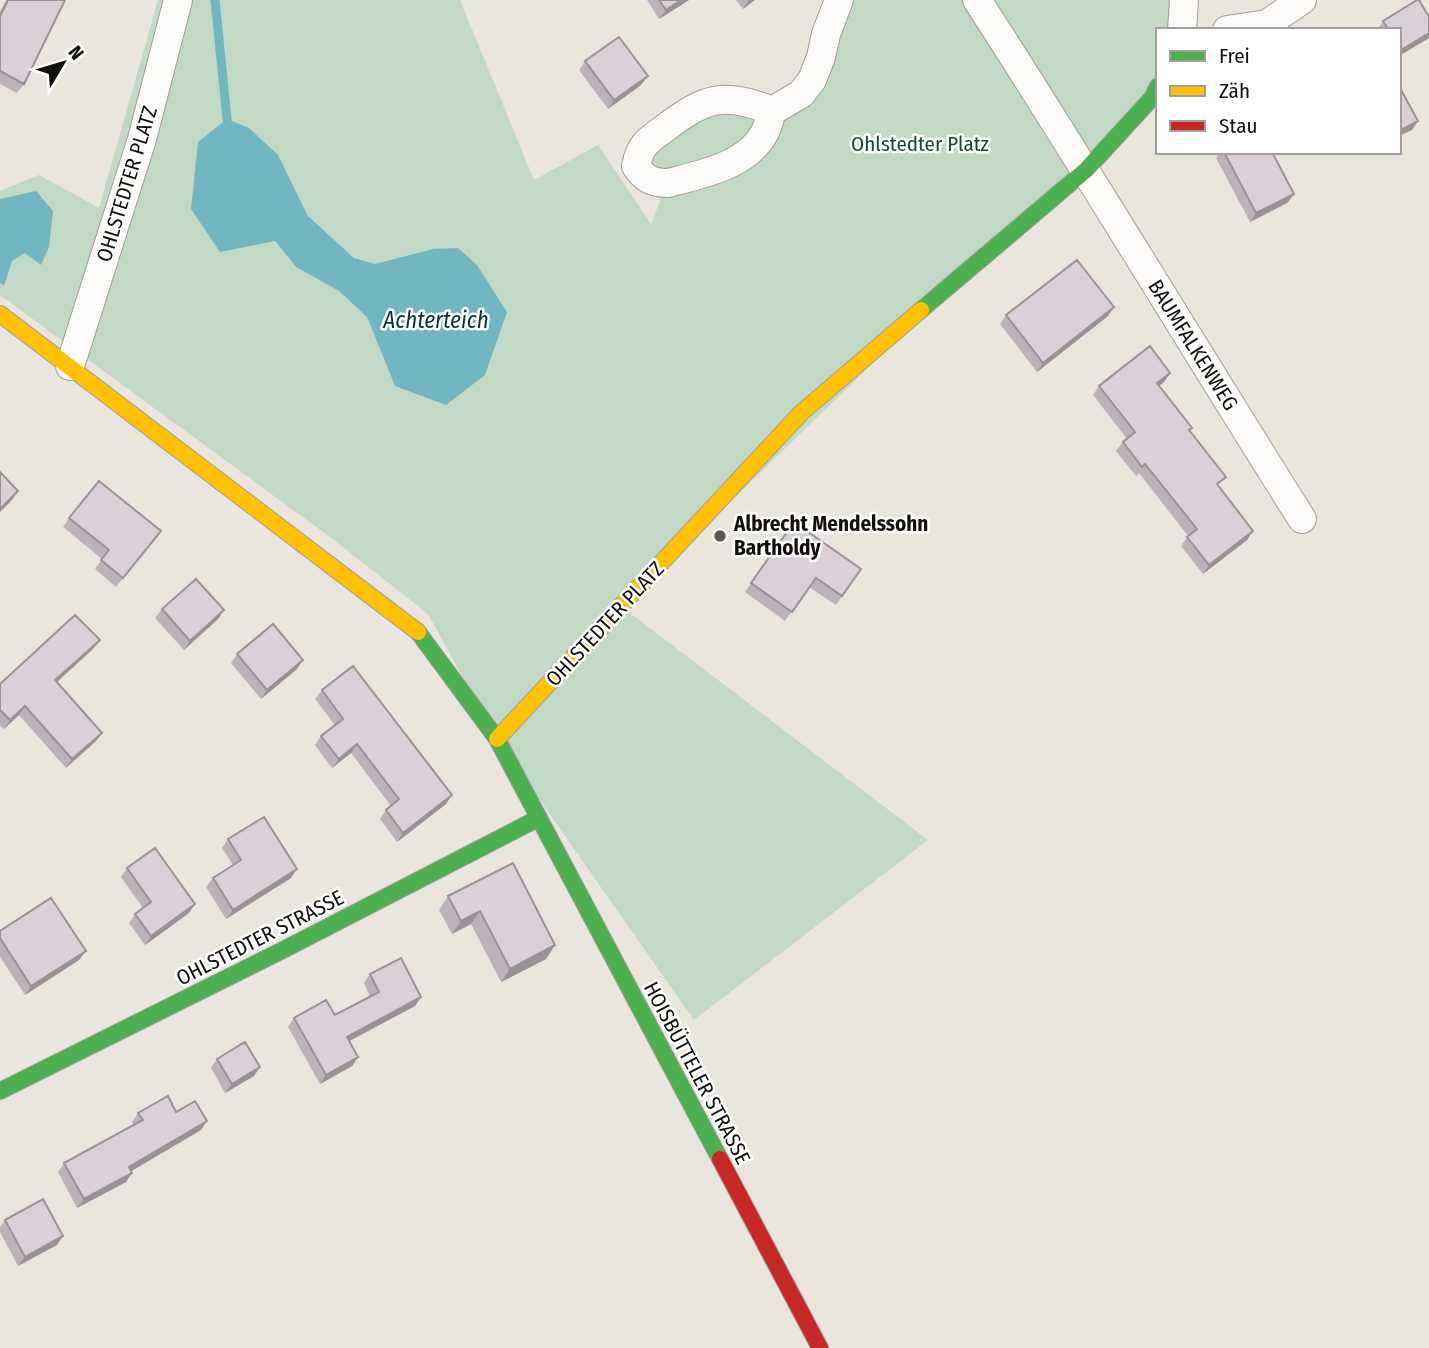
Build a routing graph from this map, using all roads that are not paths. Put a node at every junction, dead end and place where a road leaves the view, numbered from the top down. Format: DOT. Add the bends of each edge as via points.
graph roads {
  1 [pos="178,0"];
  2 [pos="839,0"];
  3 [pos="977,0"];
  4 [pos="1184,0"];
  5 [pos="1303,0"];
  6 [pos="1182,28"];
  7 [pos="1240,28"];
  8 [pos="1156,90"];
  9 [pos="772,111"];
  10 [pos="1086,170"];
  11 [pos="0,314"];
  12 [pos="70,366"];
  13 [pos="1302,519"];
  14 [pos="497,739"];
  15 [pos="537,818"];
  16 [pos="0,1091"];
  17 [pos="820,1348"];
  1 -- 12 [label="street, OHLSTEDTER PLATZ" via="142,139"];
  2 -- 9 [label="street" via="812,80 801,94"];
  3 -- 10 [label="street"];
  4 -- 6 [label="street"];
  5 -- 7 [label="street" via="1267,24"];
  8 -- 10 [label="street, OHLSTEDTER PLATZ"];
  10 -- 13 [label="street, BAUMFALKENWEG"];
  10 -- 14 [label="street, OHLSTEDTER PLATZ" via="801,413"];
  11 -- 12 [label="street"];
  12 -- 14 [label="street" via="416,630"];
  14 -- 15 [label="street"];
  15 -- 16 [label="street, OHLSTEDTER STRASSE"];
  15 -- 17 [label="street, HOISBÜTTELER STRASSE"];
}
